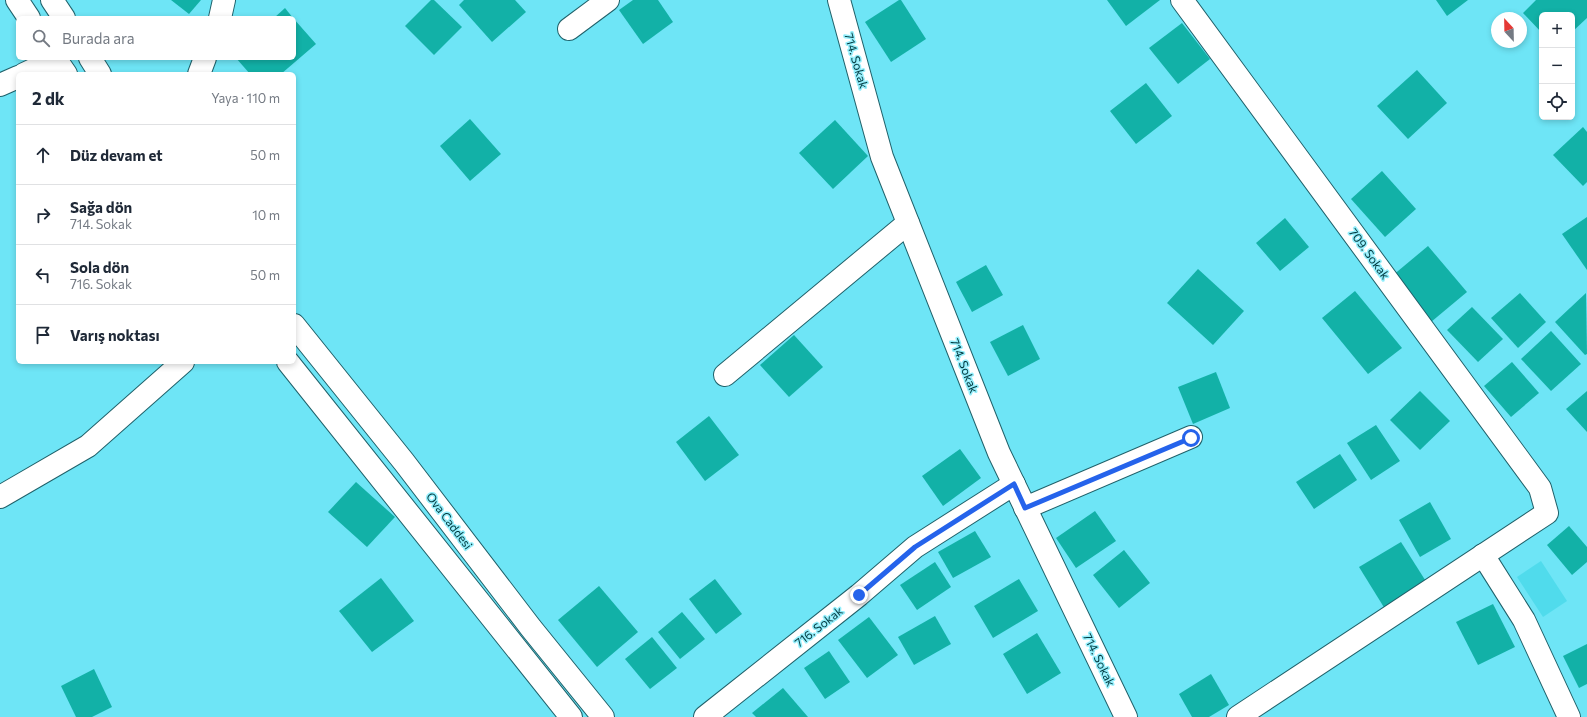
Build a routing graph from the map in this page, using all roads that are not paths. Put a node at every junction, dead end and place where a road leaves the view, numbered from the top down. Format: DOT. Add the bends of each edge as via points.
graph roads {
  1 [pos="17,0"];
  2 [pos="52,0"];
  3 [pos="224,0"];
  4 [pos="608,0"];
  5 [pos="838,0"];
  6 [pos="1182,0"];
  7 [pos="28,16"];
  8 [pos="63,16"];
  9 [pos="220,16"];
  10 [pos="569,29"];
  11 [pos="91,60"];
  12 [pos="204,60"];
  13 [pos="59,64"];
  14 [pos="31,72"];
  15 [pos="99,72"];
  16 [pos="200,72"];
  17 [pos="16,78"];
  18 [pos="0,85"];
  19 [pos="908,223"];
  20 [pos="296,328"];
  21 [pos="181,364"];
  22 [pos="290,364"];
  23 [pos="725,375"];
  24 [pos="1191,438"];
  25 [pos="1014,484"];
  26 [pos="0,497"];
  27 [pos="1025,508"];
  28 [pos="1483,555"];
  29 [pos="571,717"];
  30 [pos="603,717"];
  31 [pos="705,717"];
  32 [pos="1126,717"];
  33 [pos="1238,717"];
  34 [pos="1569,717"];
  1 -- 7 [label="street"];
  2 -- 8 [label="street"];
  3 -- 9 [label="street"];
  4 -- 10 [label="street"];
  5 -- 19 [label="street, 714. Sokak" via="882,157"];
  6 -- 28 [label="street, 709. Sokak" via="1540,488 1547,513"];
  11 -- 15 [label="street"];
  12 -- 16 [label="street"];
  13 -- 14 [label="street"];
  17 -- 18 [label="street"];
  19 -- 23 [label="street"];
  19 -- 25 [label="street, 714. Sokak" via="999,453"];
  20 -- 30 [label="street, Ova Caddesi"];
  21 -- 26 [label="street" via="88,446"];
  22 -- 29 [label="street"];
  24 -- 27 [label="street"];
  25 -- 27 [label="street, 714. Sokak"];
  25 -- 31 [label="street, 716. Sokak" via="915,547 859,595"];
  27 -- 32 [label="street, 714. Sokak"];
  28 -- 33 [label="street"];
  28 -- 34 [label="street" via="1524,620"];
}
